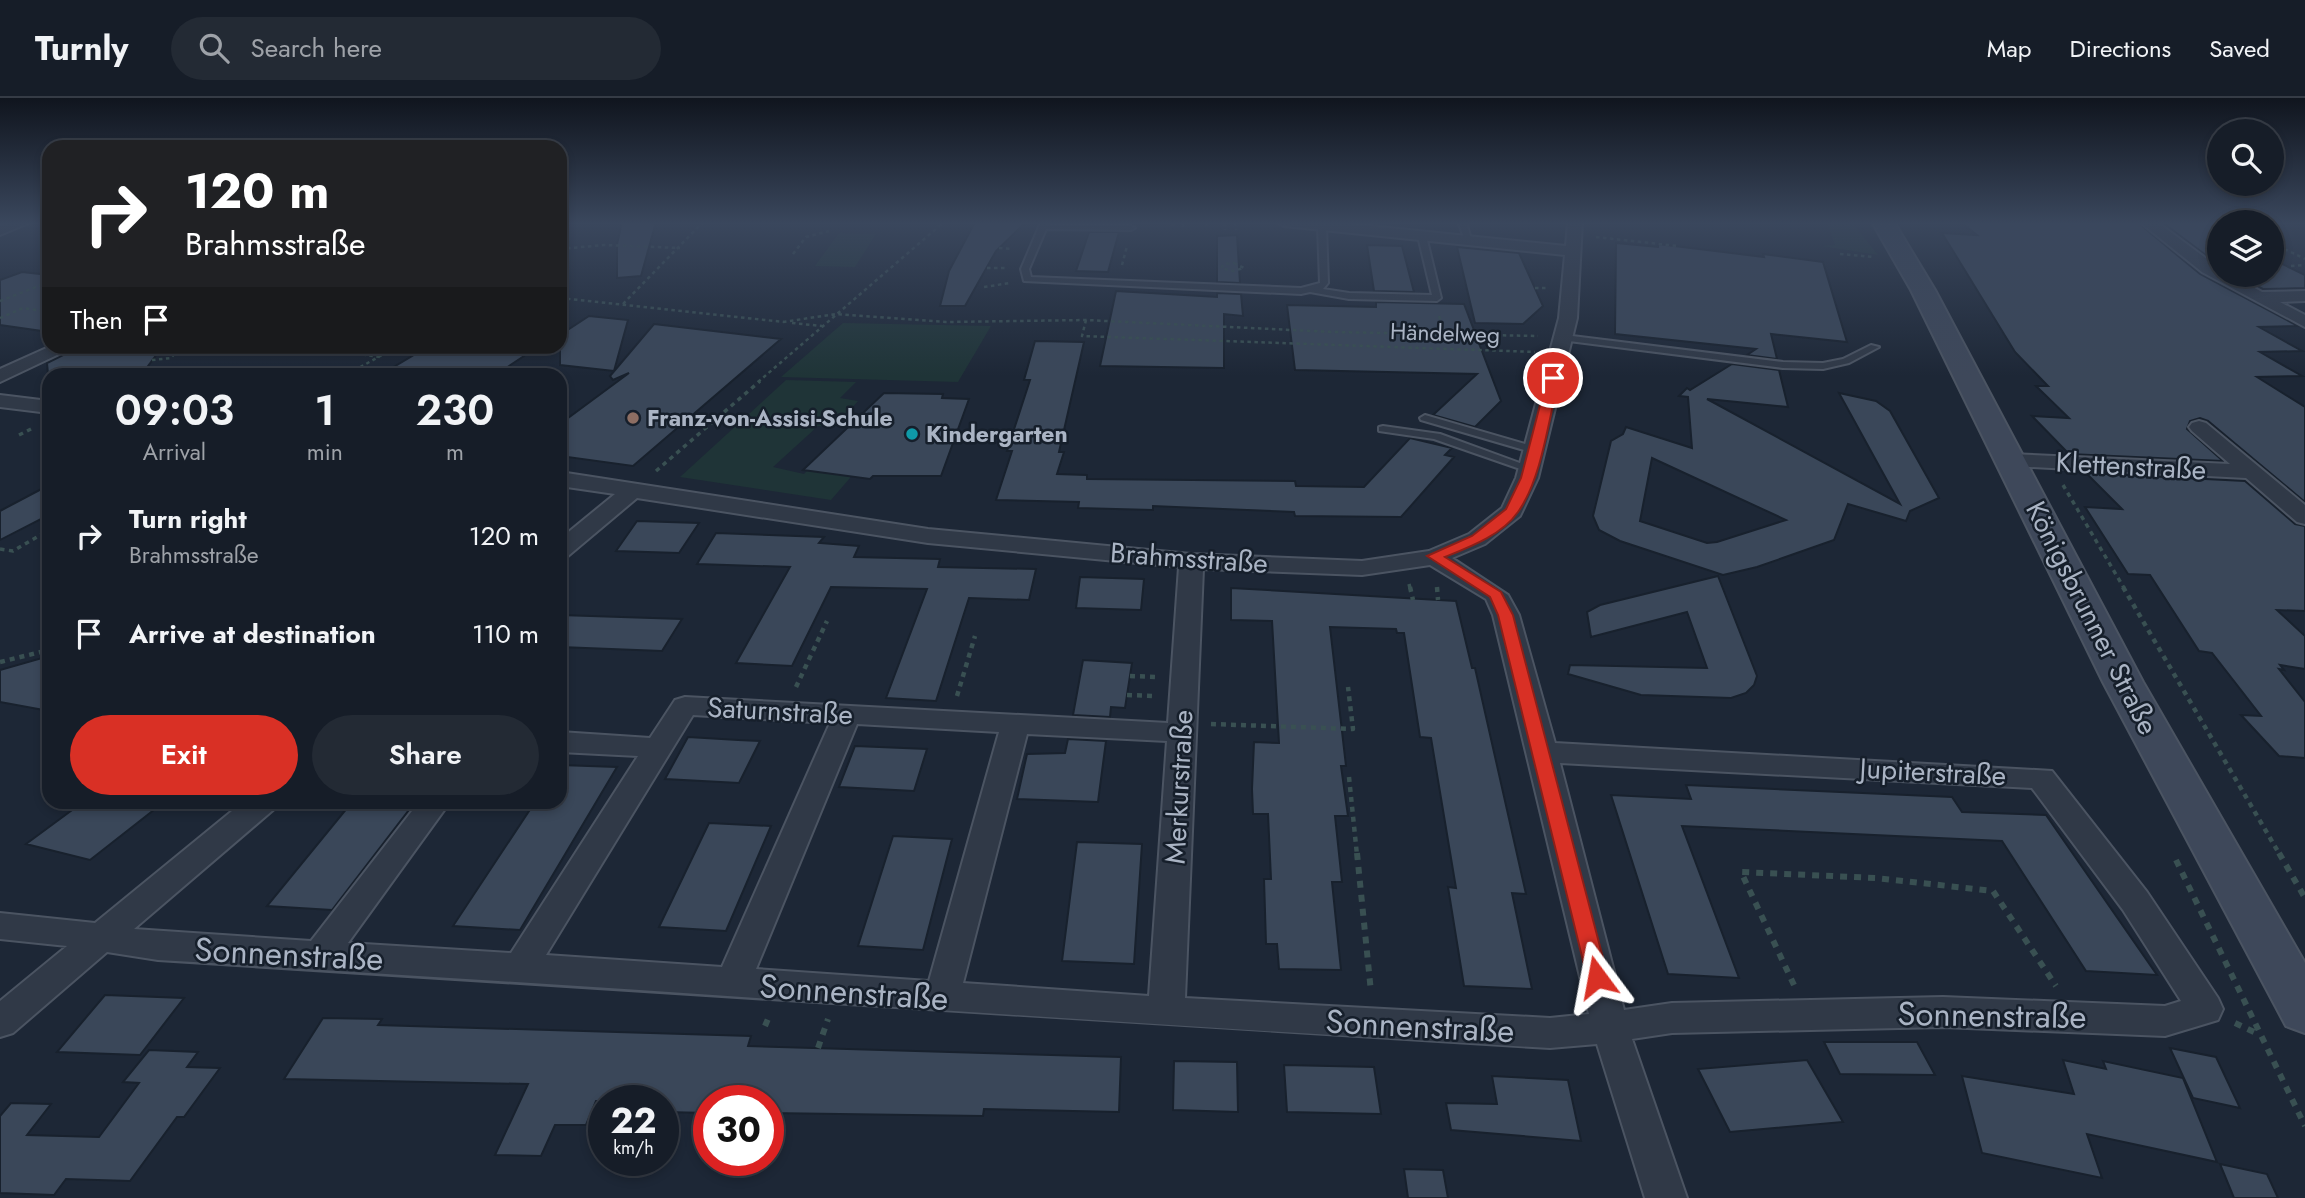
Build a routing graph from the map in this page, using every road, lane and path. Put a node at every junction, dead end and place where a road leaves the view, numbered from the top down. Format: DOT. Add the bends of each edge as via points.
graph roads {
  1 [pos="654,273"];
  2 [pos="884,273"];
  3 [pos="1026,273"];
  4 [pos="1120,273"];
  5 [pos="1324,273"];
  6 [pos="1431,273"];
  7 [pos="1571,273"];
  8 [pos="1915,273"];
  9 [pos="2215,273"];
  10 [pos="1118,284"];
  11 [pos="42,285"];
  12 [pos="1312,289"];
  13 [pos="2305,296"];
  14 [pos="2256,297"];
  15 [pos="567,299"];
  16 [pos="0,301"];
  17 [pos="623,304"];
  18 [pos="42,311"];
  19 [pos="836,314"];
  20 [pos="0,318"];
  21 [pos="1086,320"];
  22 [pos="783,322"];
  23 [pos="2305,322"];
  24 [pos="823,327"];
  25 [pos="1333,332"];
  26 [pos="1564,338"];
  27 [pos="1336,345"];
  28 [pos="1874,347"];
  29 [pos="49,354"];
  30 [pos="174,354"];
  31 [pos="358,354"];
  32 [pos="385,354"];
  33 [pos="380,357"];
  34 [pos="152,360"];
  35 [pos="359,368"];
  36 [pos="0,376"];
  37 [pos="0,401"];
  38 [pos="42,406"];
  39 [pos="1424,418"];
  40 [pos="2199,427"];
  41 [pos="1383,429"];
  42 [pos="1532,459"];
  43 [pos="2030,461"];
  44 [pos="2252,472"];
  45 [pos="567,480"];
  46 [pos="634,489"];
  47 [pos="2305,517"];
  48 [pos="42,534"];
  49 [pos="567,545"];
  50 [pos="0,549"];
  51 [pos="1434,556"];
  52 [pos="1191,561"];
  53 [pos="827,621"];
  54 [pos="975,636"];
  55 [pos="42,652"];
  56 [pos="0,662"];
  57 [pos="1348,687"];
  58 [pos="785,712"];
  59 [pos="848,715"];
  60 [pos="950,720"];
  61 [pos="1016,723"];
  62 [pos="1184,728"];
  63 [pos="567,742"];
  64 [pos="659,748"];
  65 [pos="1543,752"];
  66 [pos="1349,777"];
  67 [pos="254,809"];
  68 [pos="430,809"];
  69 [pos="2305,898"];
  70 [pos="0,926"];
  71 [pos="99,938"];
  72 [pos="319,956"];
  73 [pos="520,967"];
  74 [pos="732,984"];
  75 [pos="942,997"];
  76 [pos="2206,1009"];
  77 [pos="2305,1011"];
  78 [pos="1166,1013"];
  79 [pos="1808,1014"];
  80 [pos="2076,1016"];
  81 [pos="0,1022"];
  82 [pos="1374,1023"];
  83 [pos="1610,1027"];
  84 [pos="1666,1198"];
  1 -- 17 [label="path"];
  2 -- 19 [label="path"];
  3 -- 10 [label="lane" via="1027,279"];
  4 -- 10 [label="path"];
  5 -- 12 [label="lane" via="1324,283"];
  6 -- 12 [label="lane" via="1437,298 1349,296"];
  7 -- 26 [label="street, Brahmsstraße"];
  8 -- 43 [label="main road, Königsbrunner Straße"];
  9 -- 14 [label="street"];
  10 -- 12 [label="lane"];
  11 -- 16 [label="path"];
  13 -- 14 [label="street"];
  14 -- 23 [label="street"];
  15 -- 17 [label="path"];
  17 -- 22 [label="path"];
  18 -- 20 [label="path" via="23,308"];
  19 -- 21 [label="path, Händelweg" via="946,322"];
  19 -- 22 [label="path, Händelweg"];
  19 -- 24 [label="path"];
  21 -- 25 [label="path, Händelweg"];
  21 -- 27 [label="path, Händelweg" via="1082,336"];
  22 -- 24 [label="path"];
  24 -- 46 [label="path"];
  25 -- 27 [label="path"];
  25 -- 27 [label="path, Händelweg" via="1543,336 1536,352"];
  26 -- 28 [label="lane" via="1796,366 1846,361"];
  26 -- 42 [label="street, Brahmsstraße"];
  29 -- 36 [label="street"];
  30 -- 34 [label="path"];
  31 -- 33 [label="path"];
  32 -- 33 [label="path"];
  33 -- 35 [label="path"];
  37 -- 38 [label="street"];
  39 -- 42 [label="lane"];
  40 -- 44 [label="street, Klettenstraße"];
  41 -- 42 [label="lane" via="1436,436"];
  42 -- 51 [label="street, Brahmsstraße" via="1512,511 1477,539"];
  43 -- 44 [label="street, Klettenstraße"];
  43 -- 69 [label="path"];
  43 -- 77 [label="main road, Königsbrunner Straße" via="2123,682"];
  44 -- 47 [label="street, Klettenstraße"];
  45 -- 46 [label="street, Brahmsstraße"];
  46 -- 49 [label="street"];
  46 -- 52 [label="street, Brahmsstraße" via="928,536"];
  48 -- 50 [label="path" via="13,551"];
  51 -- 52 [label="street, Brahmsstraße" via="1362,568"];
  51 -- 65 [label="street" via="1496,595 1506,615"];
  52 -- 62 [label="street, Merkurstraße"];
  53 -- 58 [label="path"];
  54 -- 60 [label="path"];
  55 -- 56 [label="path"];
  57 -- 62 [label="path" via="1353,729"];
  58 -- 59 [label="street, Saturnstraße"];
  58 -- 64 [label="street, Saturnstraße" via="685,706"];
  59 -- 60 [label="street, Saturnstraße"];
  59 -- 74 [label="street"];
  60 -- 61 [label="street, Saturnstraße"];
  61 -- 62 [label="street, Saturnstraße"];
  61 -- 75 [label="street"];
  62 -- 78 [label="street, Merkurstraße"];
  63 -- 64 [label="street"];
  64 -- 73 [label="street, Saturnstraße"];
  65 -- 76 [label="street, Jupiterstraße" via="2041,778 2135,901"];
  65 -- 83 [label="street"];
  66 -- 82 [label="path"];
  67 -- 71 [label="street"];
  68 -- 72 [label="street"];
  70 -- 71 [label="street, Sonnenstraße"];
  71 -- 72 [label="street, Sonnenstraße"];
  71 -- 81 [label="street"];
  72 -- 73 [label="street, Sonnenstraße"];
  73 -- 74 [label="street, Sonnenstraße"];
  74 -- 75 [label="street, Sonnenstraße"];
  75 -- 78 [label="street, Sonnenstraße"];
  76 -- 80 [label="street, Sonnenstraße" via="2165,1021"];
  78 -- 82 [label="street, Sonnenstraße"];
  79 -- 80 [label="street, Sonnenstraße"];
  79 -- 80 [label="path" via="1741,872 1876,878 1993,891"];
  79 -- 83 [label="street, Sonnenstraße" via="1672,1018"];
  82 -- 83 [label="street, Sonnenstraße" via="1550,1033"];
  83 -- 84 [label="street"];
}
